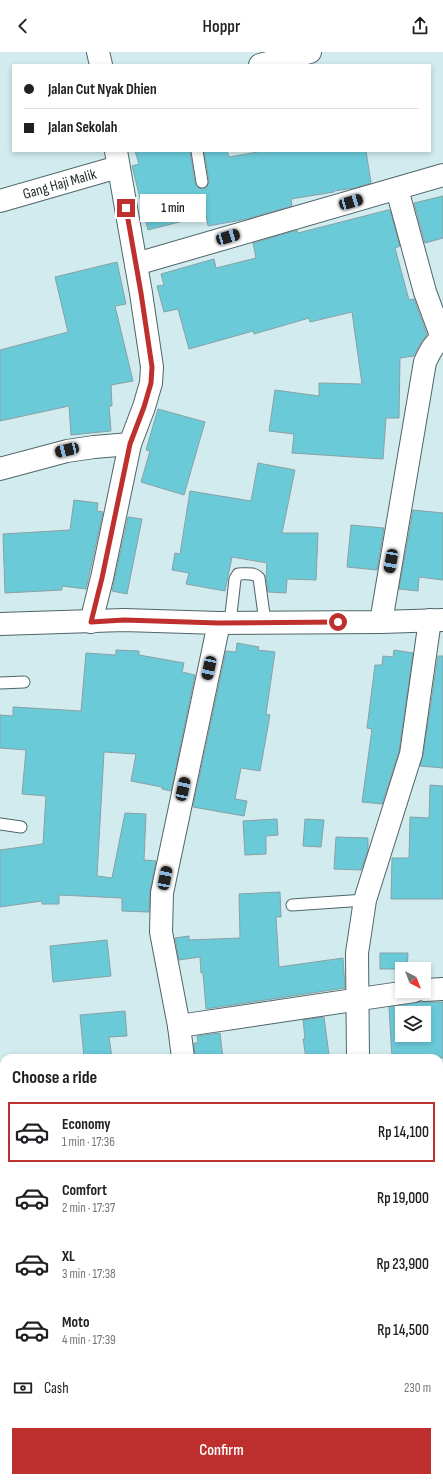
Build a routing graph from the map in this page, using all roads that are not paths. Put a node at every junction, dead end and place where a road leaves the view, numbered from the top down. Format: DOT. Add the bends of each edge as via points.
graph roads {
  1 [pos="98,52"];
  2 [pos="310,52"];
  3 [pos="101,64"];
  4 [pos="264,64"];
  5 [pos="197,152"];
  6 [pos="117,159"];
  7 [pos="443,176"];
  8 [pos="202,182"];
  9 [pos="397,188"];
  10 [pos="0,202"];
  11 [pos="136,264"];
  12 [pos="443,338"];
  13 [pos="130,444"];
  14 [pos="0,469"];
  15 [pos="437,620"];
  16 [pos="91,622"];
  17 [pos="265,622"];
  18 [pos="381,622"];
  19 [pos="224,623"];
  20 [pos="0,624"];
  21 [pos="24,682"];
  22 [pos="0,683"];
  23 [pos="0,824"];
  24 [pos="21,827"];
  25 [pos="366,900"];
  26 [pos="292,905"];
  27 [pos="443,989"];
  28 [pos="431,990"];
  29 [pos="395,994"];
  30 [pos="357,1000"];
  31 [pos="179,1026"];
  32 [pos="182,1054"];
  33 [pos="358,1054"];
  1 -- 3 [label="street"];
  2 -- 4 [label="street"];
  5 -- 8 [label="lane"];
  6 -- 10 [label="street, Gang Haji Malik"];
  6 -- 11 [label="street"];
  7 -- 9 [label="street"];
  9 -- 11 [label="street"];
  9 -- 12 [label="street" via="425,292"];
  11 -- 13 [label="street" via="152,367 151,383"];
  12 -- 18 [label="street" via="436,342 425,362"];
  13 -- 14 [label="street" via="67,450"];
  13 -- 16 [label="street"];
  15 -- 18 [label="street"];
  15 -- 25 [label="street" via="411,754"];
  16 -- 19 [label="street" via="124,620"];
  16 -- 20 [label="street"];
  17 -- 18 [label="street"];
  17 -- 19 [label="street"];
  17 -- 19 [label="lane" via="259,578 253,574 238,574"];
  19 -- 31 [label="street" via="162,892 161,932"];
  21 -- 22 [label="lane"];
  23 -- 24 [label="lane"];
  25 -- 26 [label="lane"];
  25 -- 30 [label="street" via="357,953"];
  27 -- 28 [label="street"];
  29 -- 30 [label="street"];
  30 -- 31 [label="street"];
  30 -- 33 [label="street"];
  31 -- 32 [label="street"];
}
